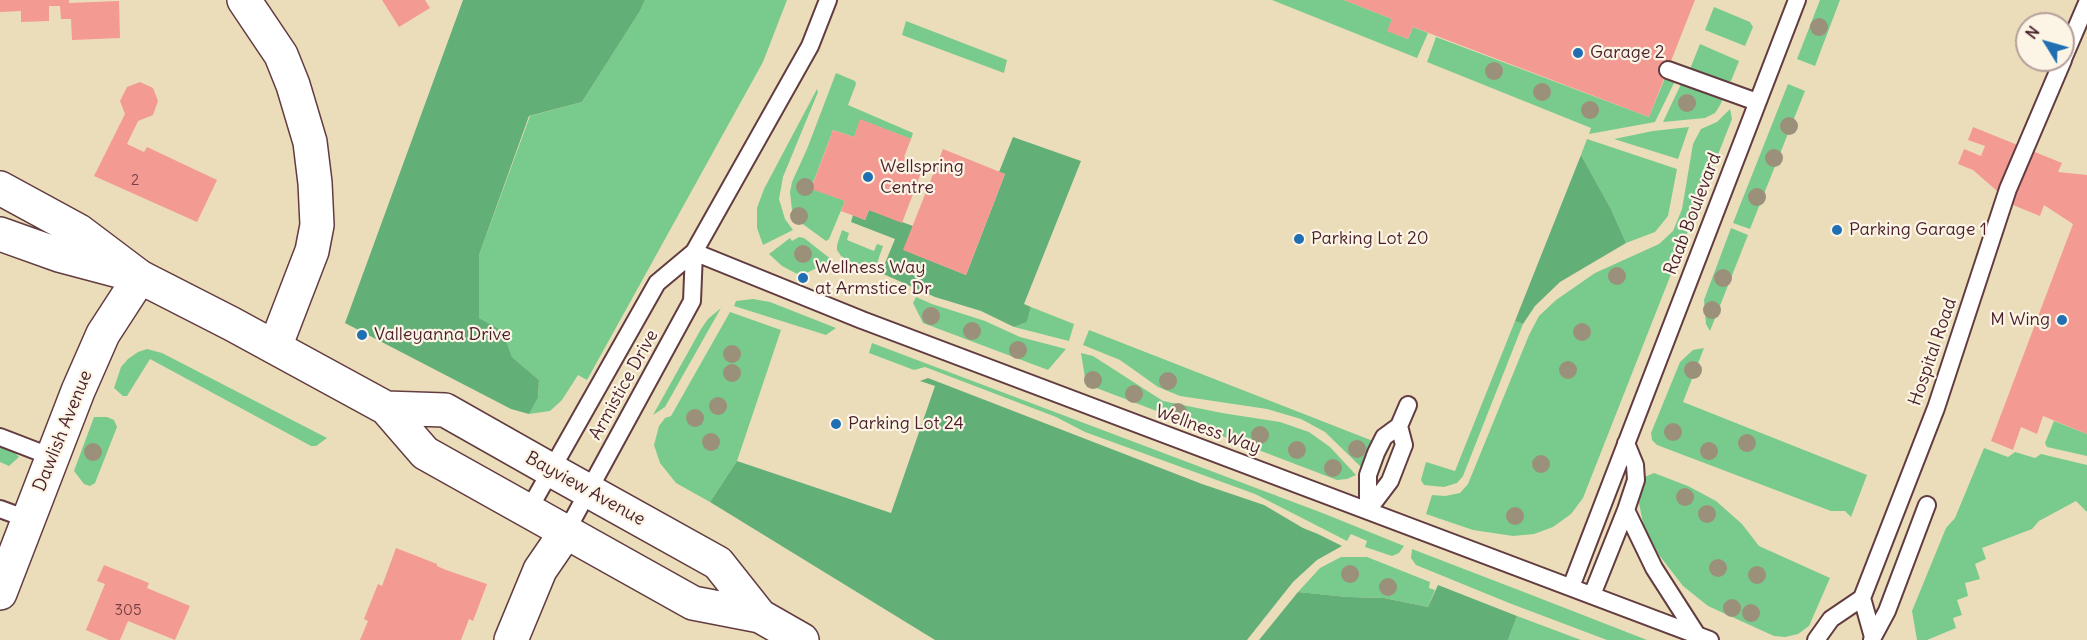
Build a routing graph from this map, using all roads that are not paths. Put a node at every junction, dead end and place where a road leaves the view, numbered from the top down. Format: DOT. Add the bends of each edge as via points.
graph roads {
  1 [pos="244,0"];
  2 [pos="828,0"];
  3 [pos="1797,0"];
  4 [pos="2087,3"];
  5 [pos="2075,32"];
  6 [pos="1668,70"];
  7 [pos="2058,72"];
  8 [pos="1757,102"];
  9 [pos="0,188"];
  10 [pos="0,234"];
  11 [pos="694,252"];
  12 [pos="140,277"];
  13 [pos="275,347"];
  14 [pos="1408,405"];
  15 [pos="386,408"];
  16 [pos="1399,426"];
  17 [pos="0,437"];
  18 [pos="1626,443"];
  19 [pos="52,457"];
  20 [pos="551,470"];
  21 [pos="589,491"];
  22 [pos="1927,505"];
  23 [pos="1368,510"];
  24 [pos="1626,510"];
  25 [pos="528,511"];
  26 [pos="14,514"];
  27 [pos="566,532"];
  28 [pos="1571,587"];
  29 [pos="0,593"];
  30 [pos="1592,595"];
  31 [pos="1862,598"];
  32 [pos="760,616"];
  33 [pos="1704,638"];
  34 [pos="1873,638"];
  35 [pos="511,640"];
  36 [pos="802,640"];
  37 [pos="1816,640"];
  1 -- 13 [label="main road" via="281,55 293,85 310,142 315,183 317,225 312,251"];
  2 -- 11 [label="lane, Armistice Drive" via="810,46"];
  3 -- 8 [label="lane, Raab Boulevard"];
  4 -- 5 [label="lane, Hospital Road"];
  6 -- 8 [label="lane"];
  7 -- 31 [label="lane, Hospital Road" via="2008,189 1936,408"];
  8 -- 18 [label="lane, Raab Boulevard"];
  9 -- 12 [label="main road, Bayview Avenue" via="79,231"];
  10 -- 12 [label="main road, Bayview Avenue"];
  11 -- 20 [label="lane, Armistice Drive" via="657,283"];
  11 -- 21 [label="lane, Armistice Drive" via="693,301"];
  11 -- 23 [label="lane, Wellness Way" via="872,324"];
  12 -- 13 [label="main road, Bayview Avenue"];
  12 -- 19 [label="main road, Dawlish Avenue" via="103,334"];
  13 -- 15 [label="main road, Bayview Avenue"];
  14 -- 16 [label="lane"];
  15 -- 20 [label="main road, Bayview Avenue" via="445,410"];
  15 -- 25 [label="main road, Bayview Avenue" via="425,453"];
  16 -- 23 [label="lane" via="1404,445 1390,482"];
  16 -- 23 [label="lane" via="1384,437 1376,453 1368,475"];
  17 -- 19 [label="lane"];
  18 -- 24 [label="lane" via="1636,480"];
  18 -- 28 [label="lane, Raab Boulevard"];
  19 -- 26 [label="main road, Dawlish Avenue"];
  20 -- 21 [label="main road, Bayview Avenue"];
  20 -- 25 [label="lane, Armistice Drive"];
  21 -- 27 [label="lane, Armistice Drive"];
  21 -- 32 [label="main road, Bayview Avenue" via="718,563"];
  22 -- 34 [label="lane"];
  23 -- 28 [label="lane, Wellness Way"];
  24 -- 30 [label="lane"];
  24 -- 33 [label="lane" via="1654,568"];
  25 -- 27 [label="main road, Bayview Avenue"];
  26 -- 29 [label="main road, Dawlish Avenue"];
  27 -- 32 [label="main road, Bayview Avenue" via="693,603"];
  27 -- 35 [label="main road" via="540,570"];
  28 -- 30 [label="lane, Wellness Way"];
  30 -- 33 [label="lane, Wellness Way"];
  31 -- 34 [label="lane"];
  31 -- 37 [label="lane" via="1831,619"];
  32 -- 36 [label="main road, Bayview Avenue"];
}
